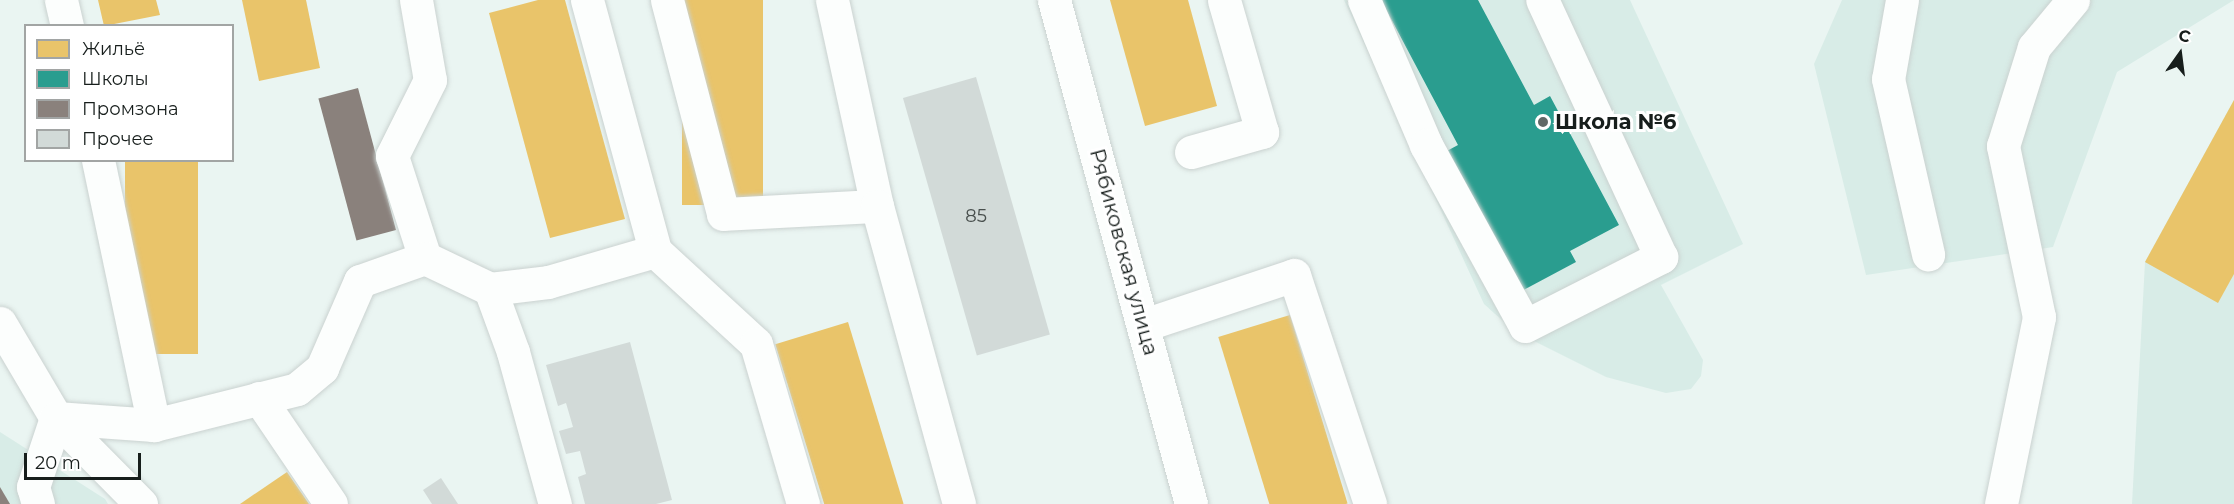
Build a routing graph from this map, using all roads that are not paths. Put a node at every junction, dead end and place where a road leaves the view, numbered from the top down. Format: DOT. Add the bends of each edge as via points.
graph roads {
  1 [pos="61,0"];
  2 [pos="416,0"];
  3 [pos="587,0"];
  4 [pos="667,0"];
  5 [pos="832,0"];
  6 [pos="1054,0"];
  7 [pos="1224,0"];
  8 [pos="1364,0"];
  9 [pos="1542,0"];
  10 [pos="1902,0"];
  11 [pos="2073,0"];
  12 [pos="67,24"];
  13 [pos="1191,152"];
  14 [pos="98,162"];
  15 [pos="877,206"];
  16 [pos="655,251"];
  17 [pos="1928,254"];
  18 [pos="425,258"];
  19 [pos="490,289"];
  20 [pos="0,323"];
  21 [pos="1144,325"];
  22 [pos="259,398"];
  23 [pos="56,418"];
  24 [pos="154,425"];
  25 [pos="38,504"];
  26 [pos="141,504"];
  27 [pos="331,504"];
  28 [pos="555,504"];
  29 [pos="803,504"];
  30 [pos="959,504"];
  31 [pos="1191,504"];
  32 [pos="1370,504"];
  33 [pos="2001,504"];
  1 -- 12 [label="street"];
  2 -- 18 [label="street" via="430,80 392,156"];
  3 -- 16 [label="street"];
  4 -- 15 [label="street" via="723,214"];
  5 -- 15 [label="street"];
  6 -- 21 [label="street, Рябиковская улица"];
  7 -- 13 [label="street" via="1262,132"];
  8 -- 9 [label="street" via="1426,145 1525,326 1662,257"];
  10 -- 17 [label="street" via="1888,79"];
  11 -- 33 [label="street" via="2034,46 2003,146 2039,317"];
  14 -- 24 [label="street"];
  15 -- 30 [label="street"];
  16 -- 19 [label="street" via="548,282"];
  16 -- 29 [label="street" via="756,344"];
  18 -- 19 [label="street"];
  18 -- 22 [label="street" via="360,281 322,368 297,388"];
  19 -- 28 [label="street" via="513,352"];
  20 -- 23 [label="street"];
  21 -- 31 [label="street, Рябиковская улица"];
  21 -- 32 [label="street" via="1294,275"];
  22 -- 24 [label="street"];
  22 -- 27 [label="street"];
  23 -- 24 [label="street"];
  23 -- 25 [label="street" via="33,487"];
  23 -- 26 [label="street"];
}
